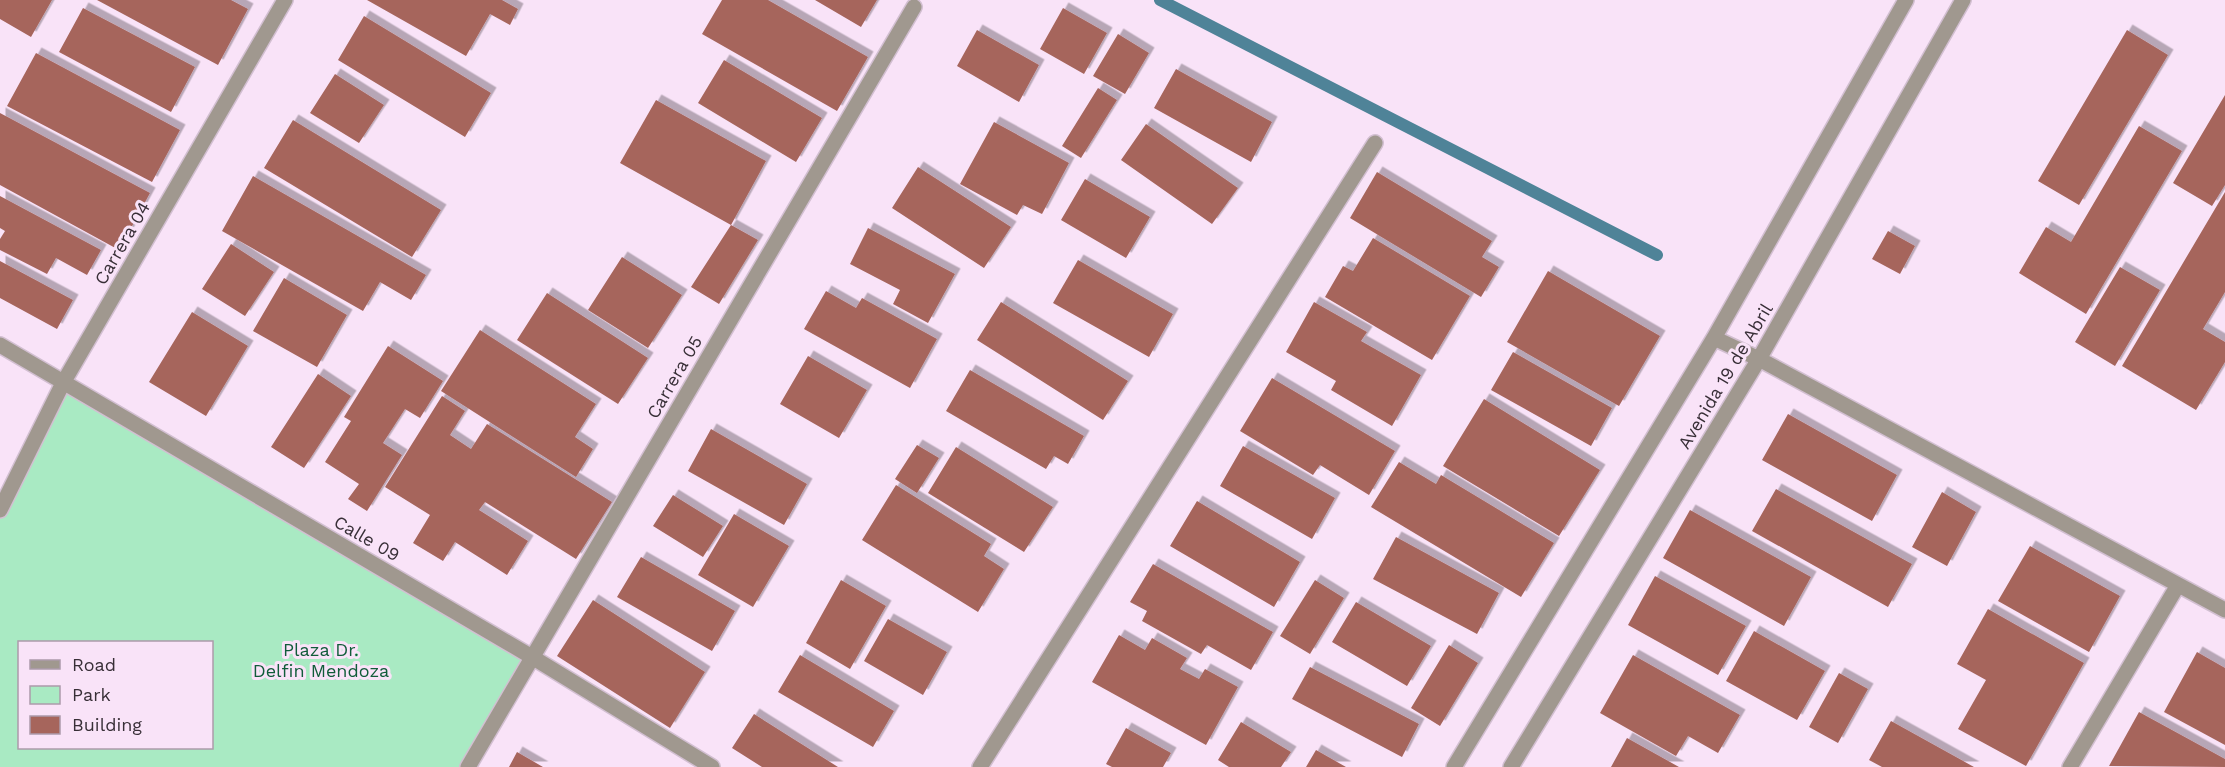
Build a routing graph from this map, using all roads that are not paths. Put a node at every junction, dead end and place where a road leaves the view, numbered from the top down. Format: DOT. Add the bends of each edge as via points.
graph roads {
  1 [pos="285,0"];
  2 [pos="1906,0"];
  3 [pos="1963,0"];
  4 [pos="914,7"];
  5 [pos="1375,143"];
  6 [pos="1714,338"];
  7 [pos="0,345"];
  8 [pos="1759,359"];
  9 [pos="63,383"];
  10 [pos="0,510"];
  11 [pos="2178,585"];
  12 [pos="2225,610"];
  13 [pos="532,657"];
  14 [pos="468,767"];
  15 [pos="712,767"];
  16 [pos="980,767"];
  17 [pos="1454,767"];
  18 [pos="1511,767"];
  19 [pos="2070,767"];
  1 -- 9 [label="street, Carrera 04"];
  2 -- 6 [label="street, Avenida 19 de Abril"];
  3 -- 8 [label="street, Avenida 19 de Abril"];
  4 -- 13 [label="street, Carrera 05"];
  5 -- 16 [label="street"];
  6 -- 8 [label="street"];
  6 -- 17 [label="street, Avenida 19 de Abril"];
  7 -- 9 [label="street, Calle 09"];
  8 -- 11 [label="street"];
  8 -- 18 [label="street, Avenida 19 de Abril"];
  9 -- 10 [label="street, Carrera 04"];
  9 -- 13 [label="street, Calle 09"];
  11 -- 12 [label="street"];
  11 -- 19 [label="street"];
  13 -- 14 [label="street, Carrera 05"];
  13 -- 15 [label="street, Calle 09"];
}
